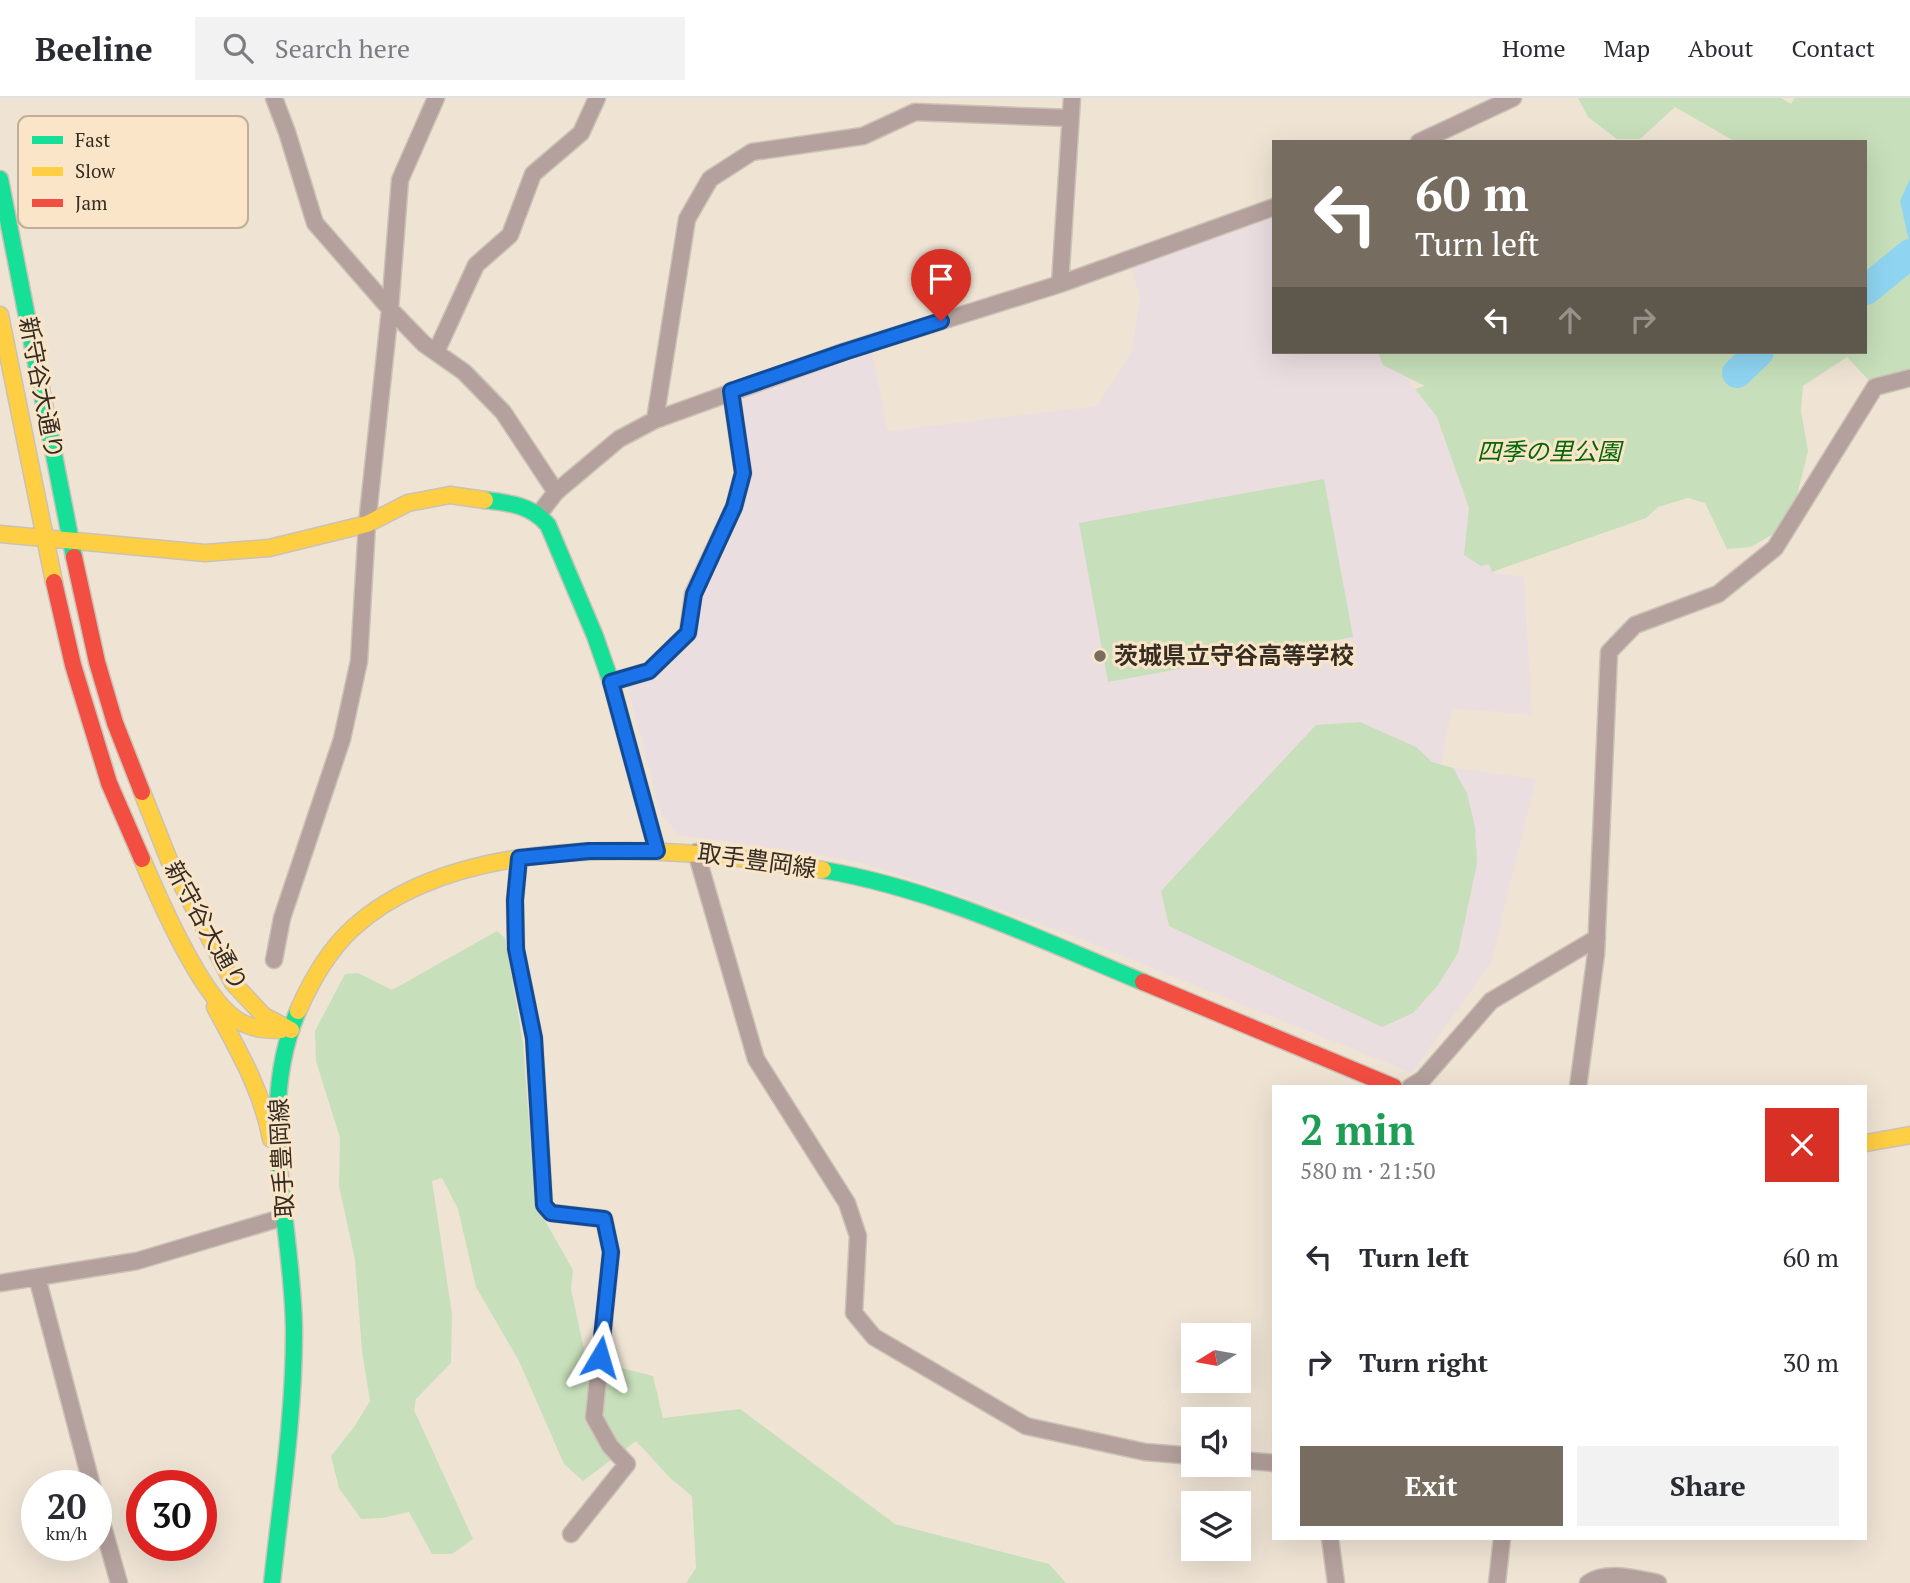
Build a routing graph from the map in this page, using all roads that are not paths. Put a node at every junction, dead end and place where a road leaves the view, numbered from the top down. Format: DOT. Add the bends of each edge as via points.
graph roads {
  1 [pos="274,98"];
  2 [pos="436,98"];
  3 [pos="597,98"];
  4 [pos="1072,98"];
  5 [pos="1513,98"];
  6 [pos="918,105"];
  7 [pos="1070,118"];
  8 [pos="1423,140"];
  9 [pos="0,179"];
  10 [pos="1272,208"];
  11 [pos="1060,284"];
  12 [pos="390,309"];
  13 [pos="0,315"];
  14 [pos="436,352"];
  15 [pos="1910,378"];
  16 [pos="731,391"];
  17 [pos="655,420"];
  18 [pos="556,492"];
  19 [pos="539,514"];
  20 [pos="367,524"];
  21 [pos="0,534"];
  22 [pos="44,539"];
  23 [pos="71,542"];
  24 [pos="611,682"];
  25 [pos="657,851"];
  26 [pos="696,852"];
  27 [pos="519,858"];
  28 [pos="1597,938"];
  29 [pos="274,960"];
  30 [pos="196,971"];
  31 [pos="291,1030"];
  32 [pos="1389,1085"];
  33 [pos="1413,1085"];
  34 [pos="1578,1085"];
  35 [pos="1910,1135"];
  36 [pos="1867,1143"];
  37 [pos="280,1176"];
  38 [pos="284,1217"];
  39 [pos="37,1277"];
  40 [pos="0,1283"];
  41 [pos="1181,1456"];
  42 [pos="1251,1461"];
  43 [pos="1272,1463"];
  44 [pos="88,1470"];
  45 [pos="571,1534"];
  46 [pos="1331,1540"];
  47 [pos="1502,1540"];
  48 [pos="112,1558"];
  49 [pos="119,1583"];
  50 [pos="272,1583"];
  51 [pos="1336,1583"];
  52 [pos="1497,1583"];
  53 [pos="1588,1583"];
  54 [pos="1658,1583"];
  1 -- 12 [label="street" via="315,223"];
  2 -- 12 [label="street" via="400,180"];
  3 -- 14 [label="street" via="581,133 533,174 509,234 476,265"];
  4 -- 7 [label="street"];
  5 -- 8 [label="street"];
  6 -- 7 [label="street"];
  6 -- 17 [label="street" via="863,136 752,152 710,179 687,219"];
  7 -- 11 [label="street"];
  9 -- 23 [label="street, 新守谷大通り"];
  10 -- 11 [label="street"];
  11 -- 16 [label="street"];
  12 -- 14 [label="street"];
  12 -- 20 [label="street"];
  13 -- 22 [label="street, 新守谷大通り"];
  14 -- 18 [label="street" via="464,372 503,412"];
  15 -- 28 [label="street" via="1875,387 1775,548 1718,594 1635,625 1609,652"];
  16 -- 17 [label="street"];
  16 -- 24 [label="street" via="743,473 734,507 694,594 688,633 649,671"];
  17 -- 18 [label="street" via="619,439"];
  18 -- 19 [label="street"];
  19 -- 20 [label="street" via="518,504 450,495 408,503"];
  19 -- 24 [label="street" via="548,525"];
  20 -- 23 [label="street" via="269,548 205,553"];
  20 -- 29 [label="street" via="359,661 342,739 282,918"];
  21 -- 22 [label="street"];
  22 -- 23 [label="street"];
  22 -- 30 [label="street, 新守谷大通り" via="73,664 109,783"];
  23 -- 31 [label="street, 新守谷大通り" via="115,723 169,860 233,983 264,1016"];
  24 -- 25 [label="street"];
  25 -- 26 [label="street, 取手豊岡線"];
  25 -- 27 [label="street, 取手豊岡線"];
  26 -- 32 [label="street, 取手豊岡線" via="799,864 942,902"];
  26 -- 41 [label="street" via="755,1059 847,1203 858,1236 854,1313 874,1337 1026,1426"];
  27 -- 31 [label="street, 取手豊岡線" via="418,886 355,926 324,964"];
  27 -- 45 [label="street" via="516,949 534,1038 544,1205 551,1213 604,1219 611,1252 594,1417 626,1464"];
  28 -- 33 [label="street" via="1491,1001"];
  28 -- 34 [label="street"];
  30 -- 31 [label="street, 新守谷大通り" via="238,1021 261,1030"];
  30 -- 37 [label="street" via="254,1080"];
  31 -- 37 [label="street, 取手豊岡線" via="279,1079"];
  35 -- 36 [label="street"];
  37 -- 38 [label="street, 取手豊岡線"];
  38 -- 39 [label="street" via="137,1261"];
  38 -- 50 [label="street, 取手豊岡線" via="293,1340"];
  39 -- 40 [label="street"];
  39 -- 44 [label="street"];
  42 -- 43 [label="street"];
  46 -- 51 [label="street"];
  47 -- 52 [label="street"];
  48 -- 49 [label="street"];
  53 -- 54 [label="street" via="1596,1578 1628,1577"];
}
